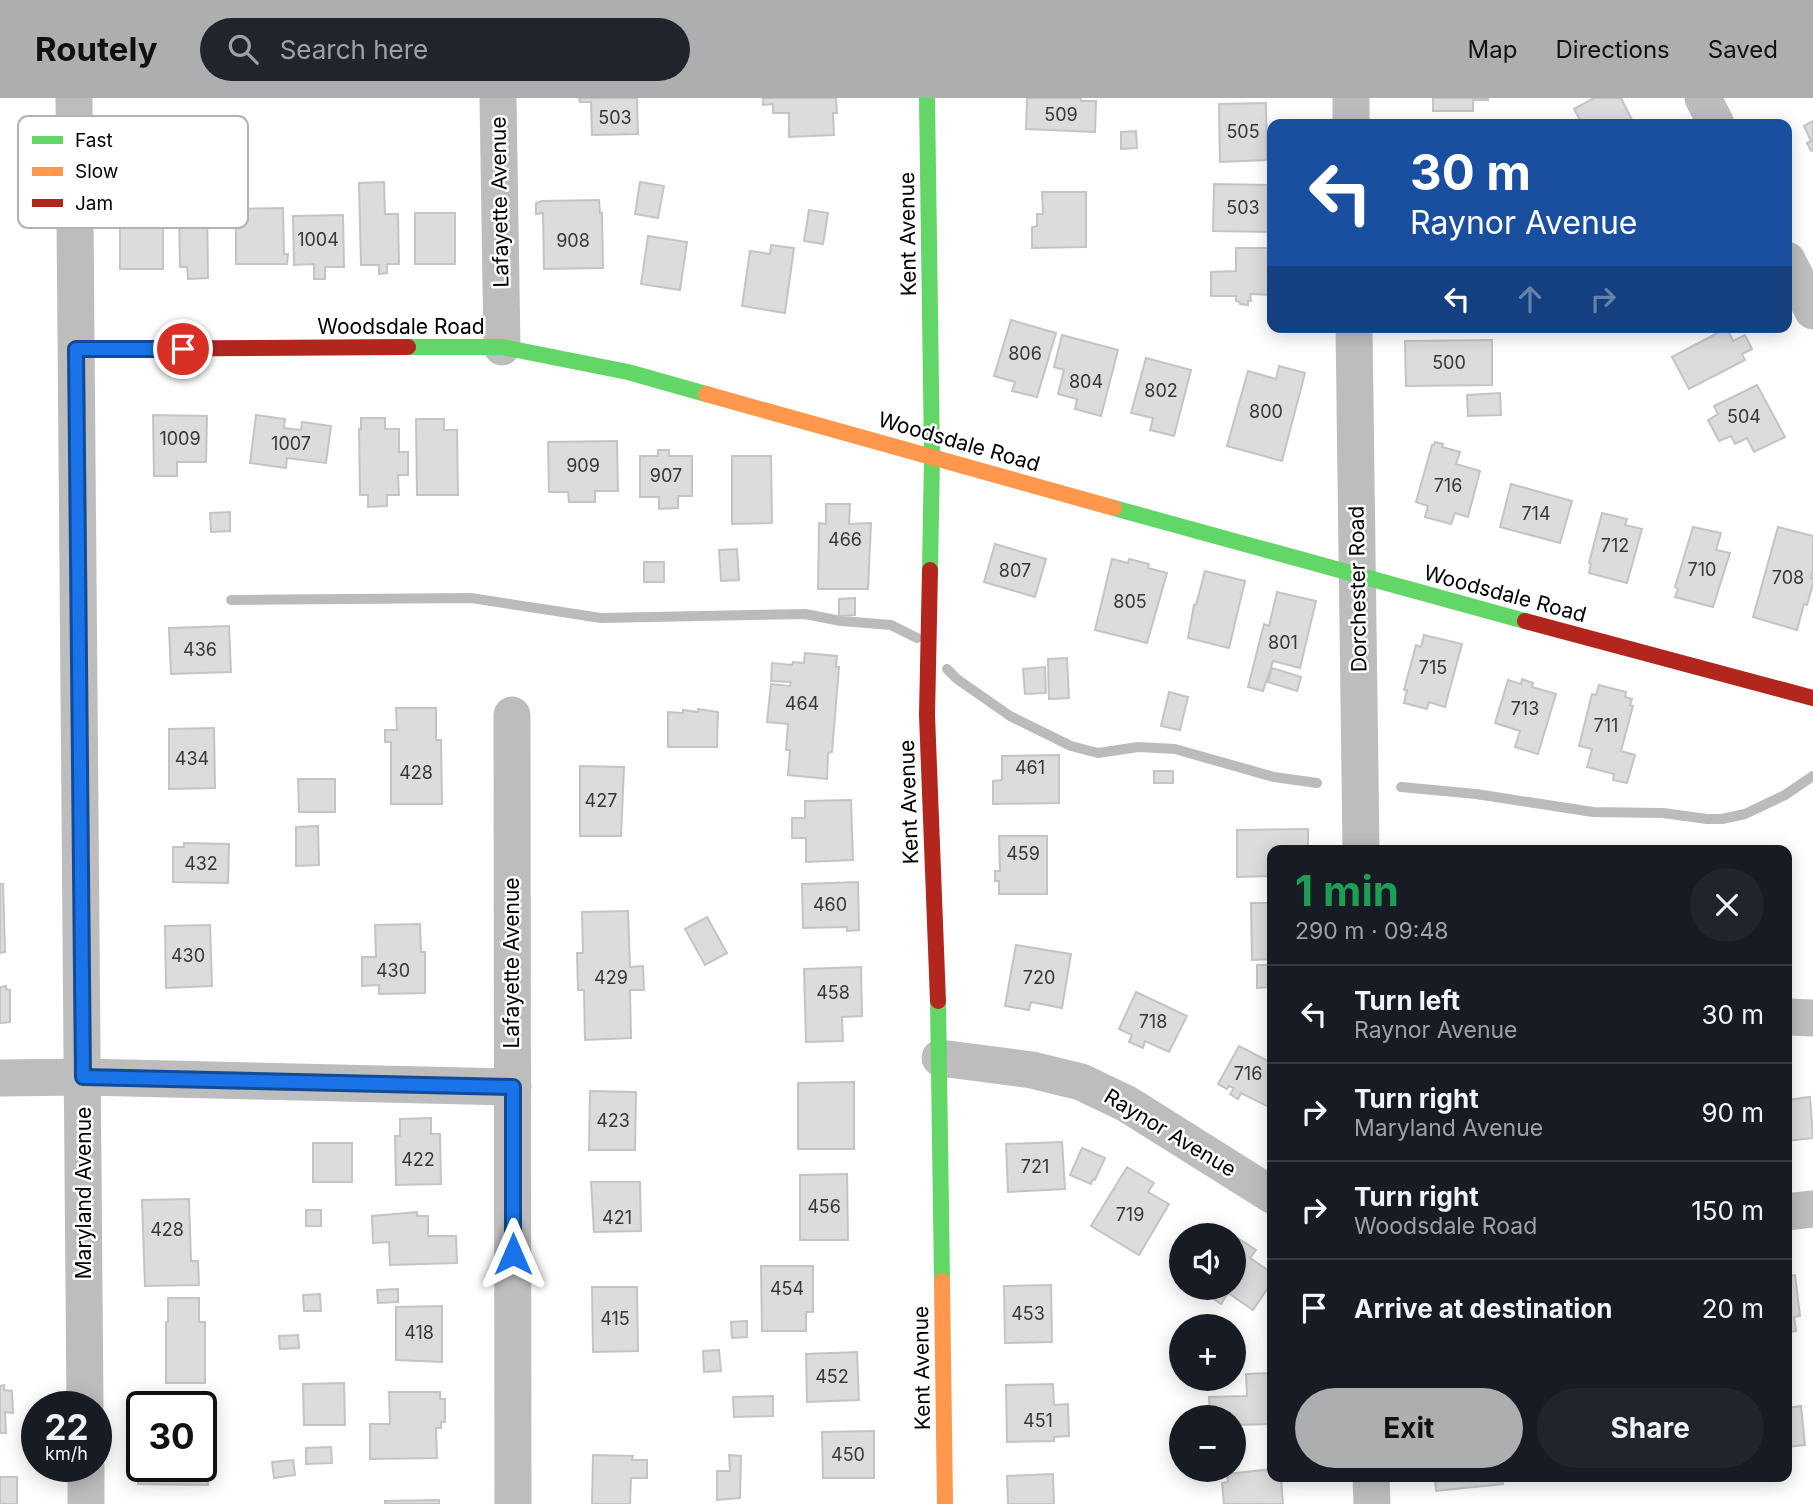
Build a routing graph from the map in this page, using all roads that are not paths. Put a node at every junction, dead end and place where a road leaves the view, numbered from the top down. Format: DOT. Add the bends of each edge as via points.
graph roads {
  1 [pos="74,98"];
  2 [pos="498,98"];
  3 [pos="927,98"];
  4 [pos="1351,98"];
  5 [pos="1703,98"];
  6 [pos="74,116"];
  7 [pos="1351,119"];
  8 [pos="1714,119"];
  9 [pos="75,228"];
  10 [pos="1792,270"];
  11 [pos="1813,311"];
  12 [pos="1354,333"];
  13 [pos="502,347"];
  14 [pos="76,349"];
  15 [pos="932,457"];
  16 [pos="1358,576"];
  17 [pos="1813,698"];
  18 [pos="512,715"];
  19 [pos="1361,845"];
  20 [pos="1792,1017"];
  21 [pos="1813,1018"];
  22 [pos="940,1058"];
  23 [pos="83,1077"];
  24 [pos="0,1078"];
  25 [pos="513,1087"];
  26 [pos="1267,1192"];
  27 [pos="1813,1209"];
  28 [pos="1792,1211"];
  29 [pos="85,1391"];
  30 [pos="86,1482"];
  31 [pos="1371,1482"];
  32 [pos="86,1504"];
  33 [pos="513,1504"];
  34 [pos="944,1504"];
  35 [pos="1372,1504"];
  1 -- 6 [label="street, Maryland Avenue"];
  2 -- 13 [label="street, Lafayette Avenue"];
  3 -- 15 [label="street, Kent Avenue"];
  4 -- 7 [label="street"];
  5 -- 8 [label="street"];
  9 -- 14 [label="street, Maryland Avenue"];
  10 -- 11 [label="street"];
  12 -- 16 [label="street, Dorchester Road"];
  13 -- 14 [label="street, Woodsdale Road"];
  13 -- 15 [label="street, Woodsdale Road" via="628,372"];
  14 -- 23 [label="street, Maryland Avenue"];
  15 -- 16 [label="street, Woodsdale Road"];
  15 -- 22 [label="street, Kent Avenue" via="927,715"];
  16 -- 17 [label="street, Woodsdale Road"];
  16 -- 19 [label="street, Dorchester Road"];
  18 -- 25 [label="street, Lafayette Avenue"];
  20 -- 21 [label="street"];
  22 -- 26 [label="street, Raynor Avenue" via="1032,1070 1081,1082 1127,1104"];
  22 -- 34 [label="street, Kent Avenue"];
  23 -- 24 [label="street"];
  23 -- 25 [label="street"];
  23 -- 29 [label="street, Maryland Avenue"];
  25 -- 33 [label="street, Lafayette Avenue"];
  27 -- 28 [label="street"];
  30 -- 32 [label="street"];
  31 -- 35 [label="street"];
}
